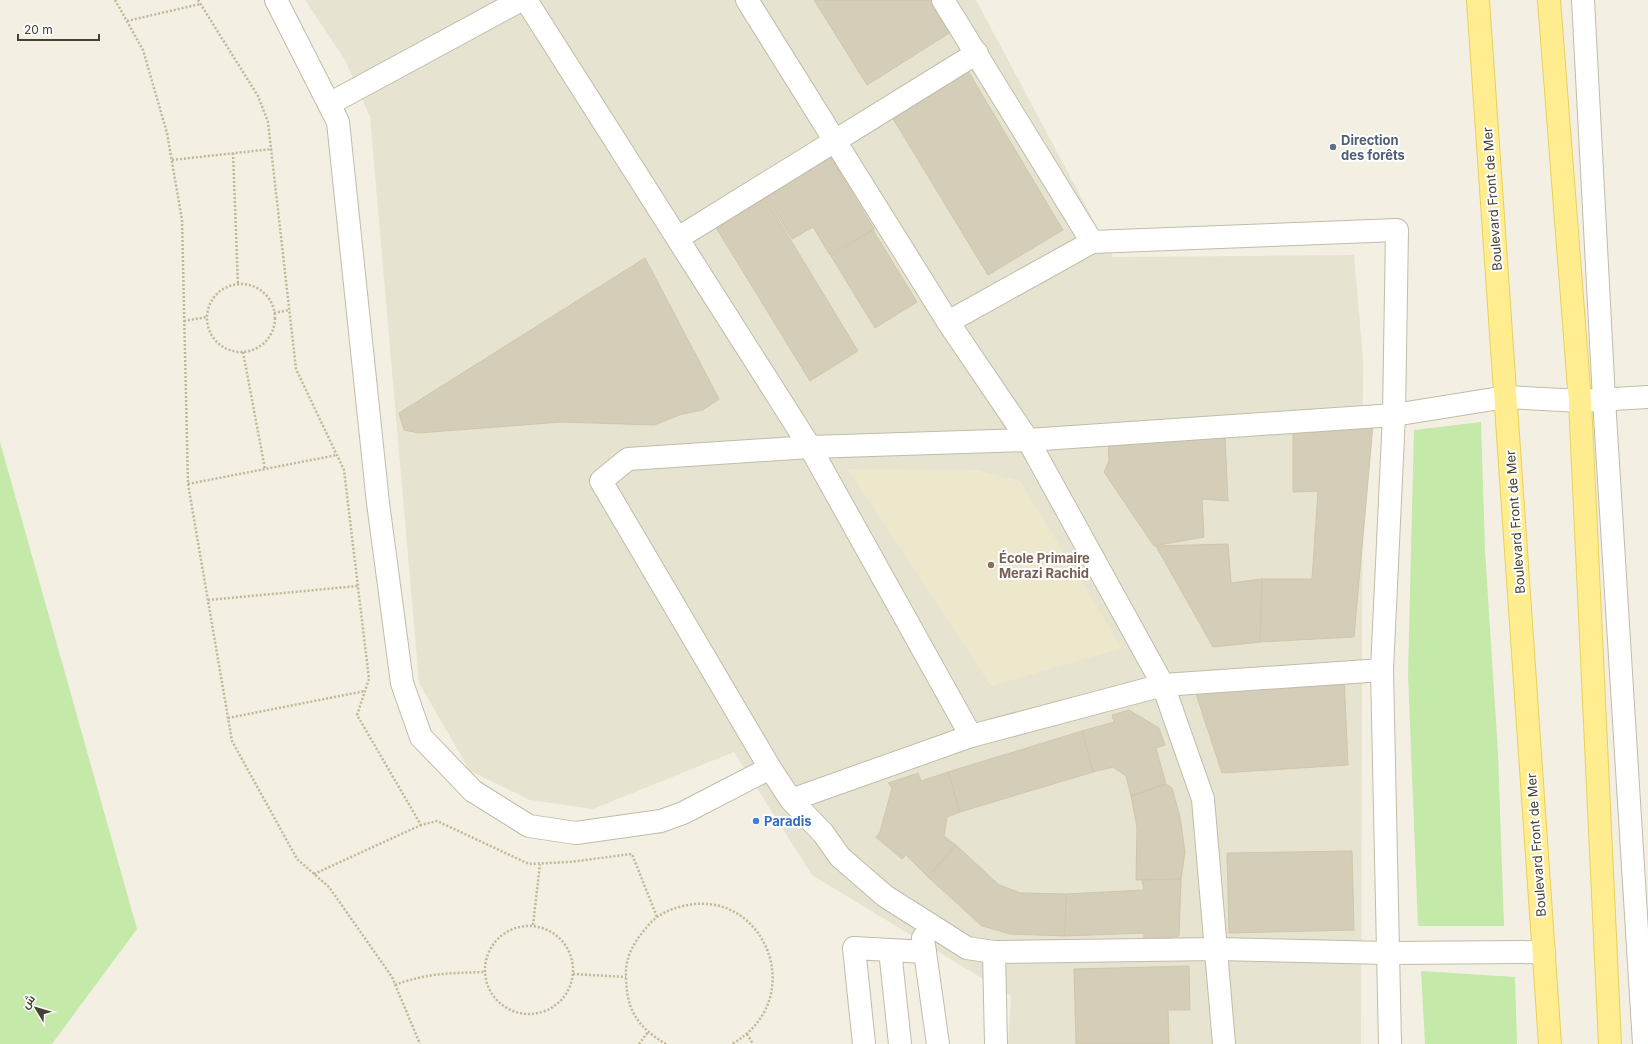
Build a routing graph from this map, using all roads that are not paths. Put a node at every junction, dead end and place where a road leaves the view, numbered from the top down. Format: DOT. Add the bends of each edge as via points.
graph roads {
  1 [pos="276,0"];
  2 [pos="522,0"];
  3 [pos="526,0"];
  4 [pos="747,0"];
  5 [pos="943,0"];
  6 [pos="1478,0"];
  7 [pos="1549,0"];
  8 [pos="1583,0"];
  9 [pos="977,53"];
  10 [pos="329,104"];
  11 [pos="835,141"];
  12 [pos="678,238"];
  13 [pos="1092,242"];
  14 [pos="948,322"];
  15 [pos="1648,396"];
  16 [pos="1506,397"];
  17 [pos="1604,399"];
  18 [pos="1580,401"];
  19 [pos="1394,415"];
  20 [pos="1028,440"];
  21 [pos="810,447"];
  22 [pos="1382,670"];
  23 [pos="1162,685"];
  24 [pos="971,736"];
  25 [pos="770,768"];
  26 [pos="791,800"];
  27 [pos="920,918"];
  28 [pos="1217,949"];
  29 [pos="890,950"];
  30 [pos="925,952"];
  31 [pos="994,952"];
  32 [pos="1544,952"];
  33 [pos="1387,953"];
  34 [pos="1643,956"];
  35 [pos="864,1044"];
  36 [pos="900,1044"];
  37 [pos="938,1044"];
  38 [pos="996,1044"];
  39 [pos="1224,1044"];
  40 [pos="1390,1044"];
  41 [pos="1550,1044"];
  42 [pos="1610,1044"];
  43 [pos="1644,1044"];
  1 -- 10 [label="street"];
  2 -- 10 [label="street"];
  3 -- 12 [label="street"];
  4 -- 11 [label="street"];
  5 -- 9 [label="street"];
  6 -- 16 [label="main road, Boulevard Front de Mer"];
  7 -- 18 [label="main road"];
  8 -- 17 [label="street"];
  9 -- 11 [label="street"];
  9 -- 13 [label="street"];
  10 -- 25 [label="street" via="338,122 378,503 402,683 421,737 472,791 529,826 576,833 661,821 683,813"];
  11 -- 12 [label="street"];
  11 -- 14 [label="street"];
  12 -- 21 [label="street"];
  13 -- 14 [label="street"];
  13 -- 19 [label="street" via="1397,230"];
  14 -- 20 [label="street"];
  15 -- 17 [label="street"];
  16 -- 18 [label="street"];
  16 -- 19 [label="street"];
  16 -- 32 [label="main road, Boulevard Front de Mer"];
  17 -- 18 [label="street"];
  17 -- 34 [label="street"];
  18 -- 42 [label="main road"];
  19 -- 20 [label="street"];
  19 -- 22 [label="street"];
  20 -- 21 [label="street"];
  20 -- 23 [label="street"];
  21 -- 24 [label="street"];
  21 -- 25 [label="street" via="628,459 601,481"];
  22 -- 23 [label="street"];
  22 -- 33 [label="street"];
  23 -- 24 [label="street"];
  23 -- 28 [label="street" via="1203,799"];
  24 -- 26 [label="street"];
  25 -- 26 [label="street"];
  26 -- 27 [label="street" via="823,833 840,857 885,896"];
  27 -- 30 [label="street"];
  27 -- 31 [label="street" via="967,948"];
  28 -- 31 [label="street"];
  28 -- 33 [label="street"];
  28 -- 39 [label="street"];
  29 -- 30 [label="street"];
  29 -- 35 [label="street" via="854,948"];
  29 -- 36 [label="street"];
  30 -- 37 [label="street"];
  31 -- 38 [label="street"];
  32 -- 33 [label="street"];
  32 -- 41 [label="main road, Boulevard Front de Mer"];
  33 -- 40 [label="street"];
  34 -- 43 [label="street"];
}
